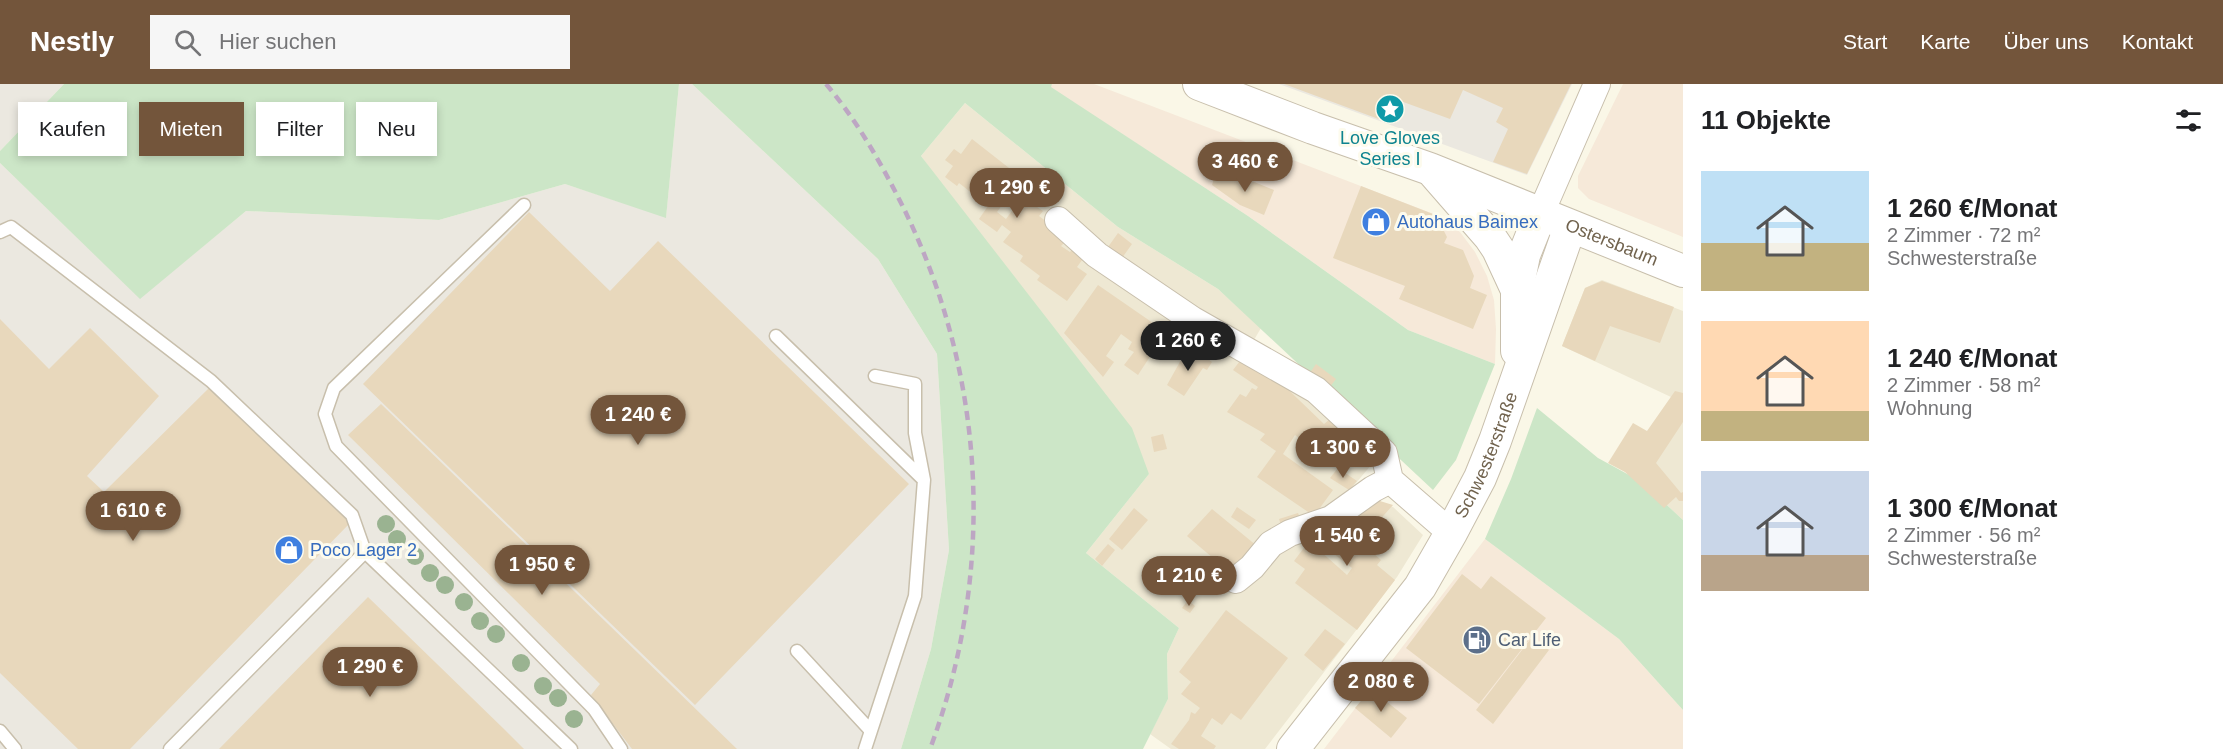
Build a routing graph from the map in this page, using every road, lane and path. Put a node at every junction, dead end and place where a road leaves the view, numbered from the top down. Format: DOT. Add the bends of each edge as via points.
graph roads {
  1 [pos="1199,84"];
  2 [pos="1597,84"];
  3 [pos="1430,169"];
  4 [pos="524,205"];
  5 [pos="1540,215"];
  6 [pos="1058,220"];
  7 [pos="1570,226"];
  8 [pos="0,232"];
  9 [pos="1683,272"];
  10 [pos="1517,290"];
  11 [pos="776,336"];
  12 [pos="1517,374"];
  13 [pos="875,376"];
  14 [pos="924,480"];
  15 [pos="1390,480"];
  16 [pos="1451,533"];
  17 [pos="365,552"];
  18 [pos="1236,580"];
  19 [pos="797,651"];
  20 [pos="870,730"];
  21 [pos="0,731"];
  22 [pos="15,749"];
  23 [pos="170,749"];
  24 [pos="571,749"];
  25 [pos="621,749"];
  26 [pos="865,749"];
  27 [pos="1293,749"];
  1 -- 3 [label="street, Ostersbaum"];
  2 -- 5 [label="street"];
  3 -- 5 [label="street, Ostersbaum"];
  3 -- 10 [label="street" via="1490,237"];
  4 -- 25 [label="lane" via="334,388 325,414 336,446 594,709"];
  5 -- 7 [label="street, Ostersbaum"];
  5 -- 10 [label="street, Schwesterstraße" via="1524,255"];
  6 -- 15 [label="street" via="1097,255 1192,320 1316,390 1384,453"];
  7 -- 9 [label="street, Ostersbaum"];
  7 -- 12 [label="street, Schwesterstraße"];
  8 -- 17 [label="lane" via="11,227 211,381 352,515"];
  10 -- 12 [label="street, Schwesterstraße"];
  11 -- 14 [label="lane"];
  12 -- 16 [label="street, Schwesterstraße" via="1480,478"];
  13 -- 14 [label="lane" via="915,384 915,433"];
  14 -- 20 [label="lane" via="915,596"];
  15 -- 16 [label="street, Schwesterstraße"];
  15 -- 18 [label="street" via="1331,519 1271,544"];
  16 -- 27 [label="street, Schwesterstraße" via="1419,587"];
  17 -- 23 [label="lane"];
  17 -- 24 [label="lane"];
  19 -- 20 [label="lane"];
  20 -- 26 [label="lane"];
  21 -- 22 [label="lane"];
}
